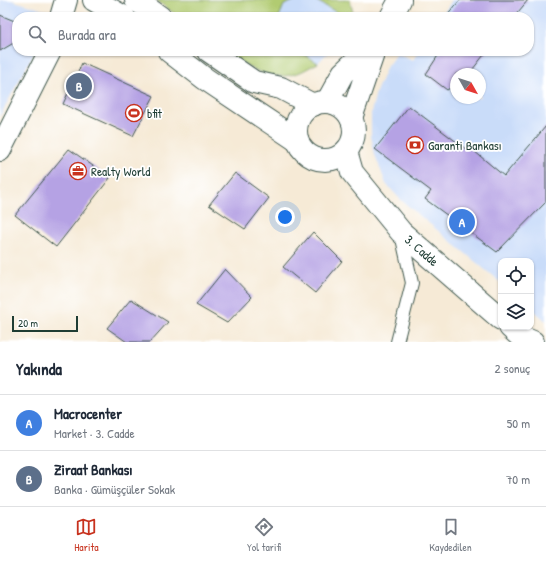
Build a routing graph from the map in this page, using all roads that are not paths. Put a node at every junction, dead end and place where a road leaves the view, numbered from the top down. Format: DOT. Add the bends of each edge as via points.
graph roads {
  1 [pos="66,0"];
  2 [pos="94,0"];
  3 [pos="136,0"];
  4 [pos="400,0"];
  5 [pos="62,12"];
  6 [pos="115,12"];
  7 [pos="153,12"];
  8 [pos="394,12"];
  9 [pos="47,56"];
  10 [pos="175,56"];
  11 [pos="216,56"];
  12 [pos="361,56"];
  13 [pos="372,56"];
  14 [pos="320,104"];
  15 [pos="351,118"];
  16 [pos="298,141"];
  17 [pos="0,150"];
  18 [pos="338,155"];
  19 [pos="401,232"];
  20 [pos="498,316"];
  21 [pos="514,330"];
  22 [pos="397,342"];
  23 [pos="533,342"];
  1 -- 5 [label="main road"];
  2 -- 6 [label="main road"];
  3 -- 7 [label="main road"];
  4 -- 8 [label="main road"];
  9 -- 17 [label="main road"];
  10 -- 16 [label="main road"];
  11 -- 14 [label="main road" via="254,82 281,88"];
  12 -- 14 [label="main road" via="342,73"];
  13 -- 15 [label="main road"];
  14 -- 15 [label="main road" via="342,107"];
  14 -- 16 [label="main road" via="301,116 297,132"];
  15 -- 18 [label="main road" via="354,136 351,144"];
  16 -- 18 [label="main road" via="311,156 320,159"];
  18 -- 19 [label="main road, 3. Cadde"];
  19 -- 20 [label="main road, 3. Cadde"];
  19 -- 22 [label="lane" via="412,283"];
  21 -- 23 [label="main road"];
}
